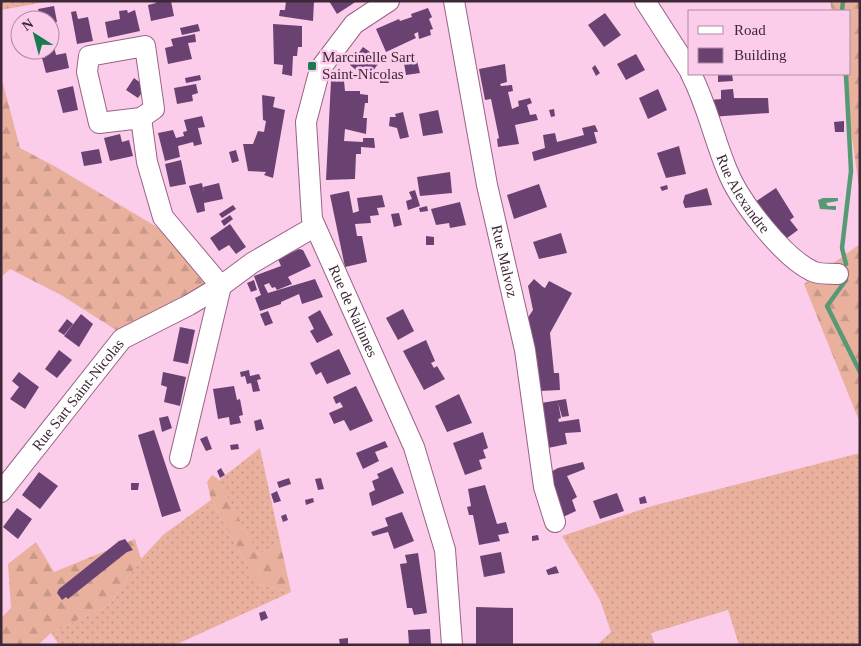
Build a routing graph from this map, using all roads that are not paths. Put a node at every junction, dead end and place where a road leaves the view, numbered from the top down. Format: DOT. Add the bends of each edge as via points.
graph roads {
  1 [pos="389,1"];
  2 [pos="454,1"];
  3 [pos="645,1"];
  4 [pos="688,69"];
  5 [pos="692,75"];
  6 [pos="140,118"];
  7 [pos="314,227"];
  8 [pos="838,274"];
  9 [pos="221,286"];
  10 [pos="180,458"];
  11 [pos="1,492"];
  12 [pos="555,522"];
  13 [pos="452,645"];
  1 -- 7 [label="street, Rue de Nalinnes" via="354,24 320,69 306,122"];
  2 -- 12 [label="street, Rue Malvoz" via="487,185 525,350 544,487"];
  3 -- 4 [label="street, Rue Alexandre"];
  5 -- 8 [label="street, Rue Alexandre" via="727,171 747,206 793,259 814,272"];
  6 -- 9 [label="street" via="147,162 163,217"];
  7 -- 9 [label="street, Rue Sart Saint-Nicolas" via="252,263"];
  7 -- 13 [label="street, Rue de Nalinnes" via="414,447 444,550"];
  9 -- 10 [label="street"];
  9 -- 11 [label="street, Rue Sart Saint-Nicolas" via="122,339"];
}
